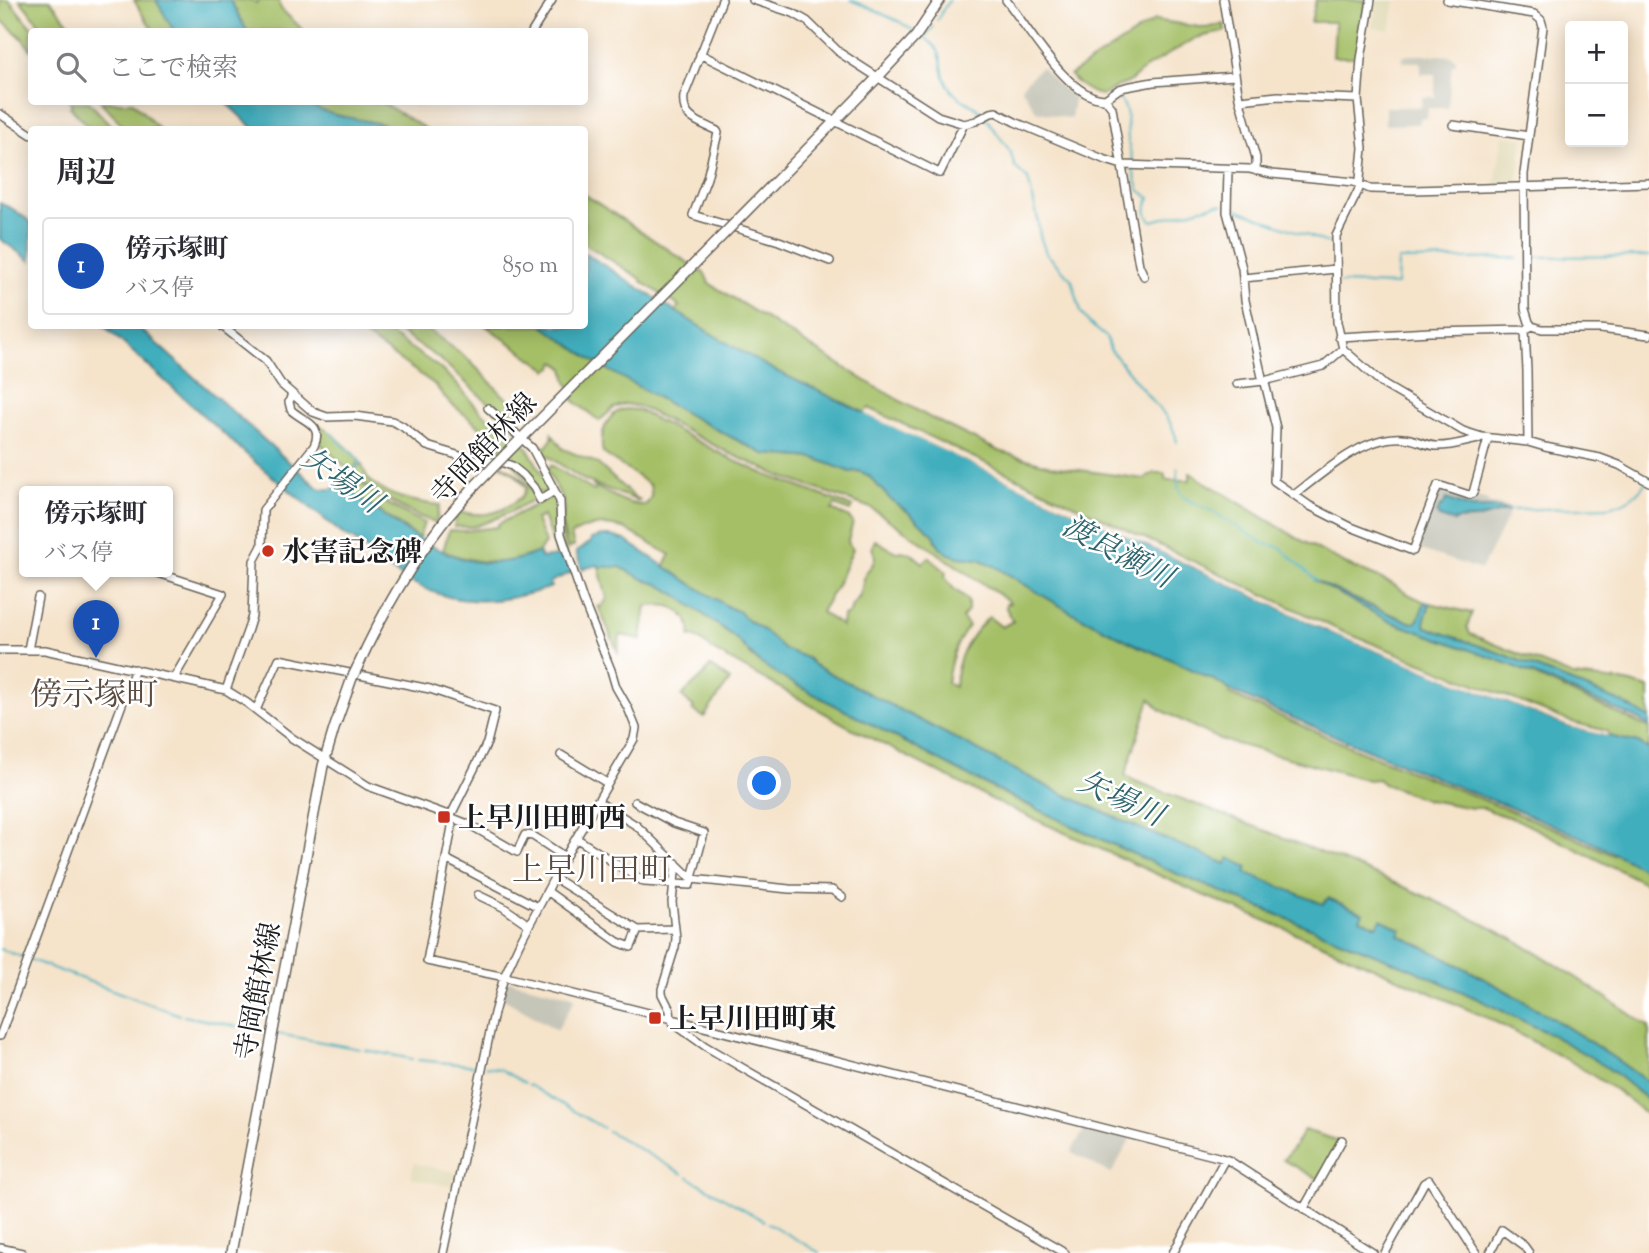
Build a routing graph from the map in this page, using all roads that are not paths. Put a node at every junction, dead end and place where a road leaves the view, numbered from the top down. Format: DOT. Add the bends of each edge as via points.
graph roads {
  1 [pos="552,0"];
  2 [pos="722,0"];
  3 [pos="753,0"];
  4 [pos="940,0"];
  5 [pos="1006,0"];
  6 [pos="1223,0"];
  7 [pos="1371,0"];
  8 [pos="1447,0"];
  9 [pos="534,28"];
  10 [pos="700,54"];
  11 [pos="1235,76"];
  12 [pos="878,77"];
  13 [pos="1105,99"];
  14 [pos="1358,99"];
  15 [pos="1240,100"];
  16 [pos="0,114"];
  17 [pos="836,121"];
  18 [pos="964,124"];
  19 [pos="1453,125"];
  20 [pos="28,132"];
  21 [pos="1529,136"];
  22 [pos="1122,164"];
  23 [pos="1228,169"];
  24 [pos="1256,171"];
  25 [pos="1649,183"];
  26 [pos="1360,184"];
  27 [pos="1523,187"];
  28 [pos="830,261"];
  29 [pos="1336,269"];
  30 [pos="1144,276"];
  31 [pos="1243,278"];
  32 [pos="1529,328"];
  33 [pos="226,329"];
  34 [pos="1649,335"];
  35 [pos="1339,337"];
  36 [pos="1343,348"];
  37 [pos="1264,381"];
  38 [pos="1237,384"];
  39 [pos="292,394"];
  40 [pos="488,408"];
  41 [pos="522,437"];
  42 [pos="1485,437"];
  43 [pos="1528,442"];
  44 [pos="1646,481"];
  45 [pos="554,491"];
  46 [pos="1294,495"];
  47 [pos="170,577"];
  48 [pos="38,597"];
  49 [pos="0,650"];
  50 [pos="28,650"];
  51 [pos="135,669"];
  52 [pos="174,678"];
  53 [pos="226,690"];
  54 [pos="256,710"];
  55 [pos="561,755"];
  56 [pos="325,759"];
  57 [pos="607,783"];
  58 [pos="597,800"];
  59 [pos="635,802"];
  60 [pos="450,817"];
  61 [pos="576,838"];
  62 [pos="565,857"];
  63 [pos="446,859"];
  64 [pos="676,863"];
  65 [pos="554,878"];
  66 [pos="692,879"];
  67 [pos="674,884"];
  68 [pos="547,891"];
  69 [pos="478,894"];
  70 [pos="842,897"];
  71 [pos="538,907"];
  72 [pos="529,925"];
  73 [pos="675,929"];
  74 [pos="638,930"];
  75 [pos="505,977"];
  76 [pos="671,1019"];
  77 [pos="0,1036"];
  78 [pos="1342,1140"];
  79 [pos="1225,1159"];
  80 [pos="1304,1209"];
  81 [pos="0,1248"];
  82 [pos="22,1253"];
  83 [pos="231,1253"];
  84 [pos="443,1253"];
  85 [pos="1065,1253"];
  86 [pos="1172,1253"];
  87 [pos="1373,1253"];
  88 [pos="1385,1253"];
  89 [pos="1476,1253"];
  90 [pos="1490,1253"];
  91 [pos="1530,1253"];
  1 -- 9 [label="street"];
  2 -- 10 [label="street"];
  3 -- 12 [label="street" via="807,21 841,53"];
  4 -- 12 [label="main road, 寺岡館林線" via="919,33"];
  5 -- 13 [label="street" via="1071,82 1095,98"];
  6 -- 11 [label="street"];
  7 -- 14 [label="street"];
  8 -- 21 [label="street" via="1526,12 1541,20 1544,34"];
  10 -- 17 [label="street"];
  10 -- 28 [label="street" via="683,106 688,116 718,133 693,215 779,240"];
  11 -- 13 [label="street" via="1153,82 1118,89"];
  11 -- 15 [label="street"];
  12 -- 17 [label="main road, 寺岡館林線"];
  12 -- 18 [label="street" via="938,116"];
  13 -- 22 [label="street" via="1112,108"];
  14 -- 15 [label="street" via="1278,96"];
  14 -- 26 [label="street" via="1363,148"];
  15 -- 24 [label="street"];
  16 -- 20 [label="street"];
  17 -- 18 [label="street" via="940,173"];
  17 -- 41 [label="main road, 寺岡館林線, bridge"];
  18 -- 22 [label="street" via="996,113"];
  19 -- 21 [label="street"];
  21 -- 27 [label="street"];
  22 -- 23 [label="street"];
  22 -- 30 [label="street"];
  23 -- 24 [label="street"];
  23 -- 31 [label="street" via="1227,212"];
  24 -- 26 [label="street"];
  25 -- 27 [label="street"];
  26 -- 27 [label="street" via="1370,189 1414,190"];
  26 -- 29 [label="street" via="1336,236"];
  27 -- 32 [label="street"];
  29 -- 31 [label="street"];
  29 -- 35 [label="street"];
  31 -- 37 [label="street"];
  32 -- 34 [label="street"];
  32 -- 35 [label="street"];
  32 -- 43 [label="street"];
  33 -- 39 [label="street" via="266,361"];
  35 -- 36 [label="street"];
  36 -- 37 [label="street" via="1323,366"];
  36 -- 42 [label="street" via="1384,385 1463,431"];
  37 -- 38 [label="street"];
  37 -- 46 [label="street" via="1276,428 1274,481"];
  39 -- 45 [label="street" via="323,416 397,422 426,446 505,463 523,475 540,500"];
  39 -- 53 [label="street" via="291,410 313,425 317,438 264,507 262,546 254,561 252,616"];
  40 -- 41 [label="street"];
  41 -- 45 [label="street" via="540,460"];
  41 -- 56 [label="main road, 寺岡館林線, bridge" via="445,520 392,598 352,678"];
  42 -- 43 [label="street"];
  42 -- 46 [label="street" via="1436,446 1403,438 1383,440 1354,452"];
  42 -- 46 [label="street" via="1474,493 1438,485 1413,551 1351,527"];
  43 -- 44 [label="street" via="1608,460"];
  45 -- 57 [label="street" via="560,501 567,552 616,687 636,728"];
  47 -- 52 [label="street" via="223,594"];
  48 -- 50 [label="street"];
  49 -- 50 [label="street"];
  50 -- 51 [label="street"];
  51 -- 52 [label="street"];
  51 -- 77 [label="street"];
  52 -- 53 [label="street"];
  53 -- 54 [label="street"];
  54 -- 56 [label="street"];
  54 -- 60 [label="street" via="279,659 430,689 495,710 487,743"];
  55 -- 57 [label="street"];
  56 -- 60 [label="street" via="368,786"];
  56 -- 83 [label="main road, 寺岡館林線"];
  57 -- 58 [label="street"];
  58 -- 61 [label="street"];
  58 -- 64 [label="street" via="636,826"];
  59 -- 66 [label="street" via="704,833"];
  60 -- 62 [label="street" via="517,852 526,835"];
  60 -- 63 [label="street"];
  61 -- 62 [label="street"];
  61 -- 67 [label="street" via="644,882"];
  62 -- 65 [label="street"];
  63 -- 71 [label="street"];
  63 -- 75 [label="street" via="427,961"];
  64 -- 66 [label="street"];
  64 -- 67 [label="street"];
  65 -- 68 [label="street"];
  65 -- 74 [label="street"];
  66 -- 67 [label="street" via="690,885"];
  66 -- 70 [label="street" via="832,890"];
  67 -- 73 [label="street"];
  68 -- 71 [label="street"];
  68 -- 74 [label="street" via="618,942 631,947"];
  69 -- 72 [label="street"];
  71 -- 72 [label="street"];
  72 -- 75 [label="street"];
  73 -- 74 [label="street"];
  73 -- 76 [label="street" via="676,947 662,989"];
  75 -- 76 [label="street"];
  75 -- 84 [label="street"];
  76 -- 79 [label="street"];
  76 -- 85 [label="street" via="678,1028 746,1070"];
  78 -- 80 [label="street"];
  79 -- 80 [label="street"];
  79 -- 86 [label="street"];
  80 -- 87 [label="street"];
  81 -- 82 [label="street"];
  88 -- 89 [label="street" via="1429,1180"];
  90 -- 91 [label="street" via="1503,1230"];
}
